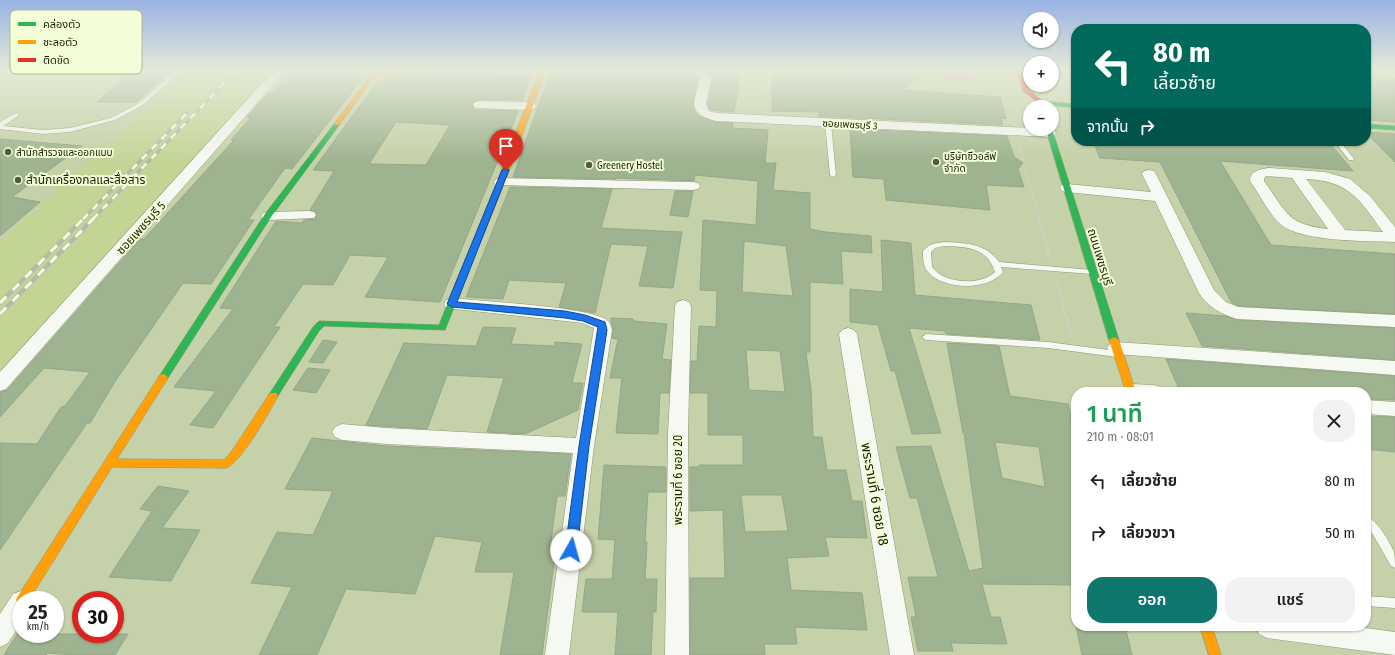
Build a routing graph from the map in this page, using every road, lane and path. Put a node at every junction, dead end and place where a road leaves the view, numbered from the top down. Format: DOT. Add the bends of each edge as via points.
graph roads {
  1 [pos="145,101"];
  2 [pos="253,101"];
  3 [pos="354,101"];
  4 [pos="532,101"];
  5 [pos="701,101"];
  6 [pos="479,105"];
  7 [pos="530,106"];
  8 [pos="1059,106"];
  9 [pos="1071,106"];
  10 [pos="16,115"];
  11 [pos="828,123"];
  12 [pos="0,126"];
  13 [pos="1371,126"];
  14 [pos="1395,128"];
  15 [pos="1015,131"];
  16 [pos="1023,131"];
  17 [pos="1051,136"];
  18 [pos="1341,146"];
  19 [pos="1351,159"];
  20 [pos="1149,174"];
  21 [pos="1296,174"];
  22 [pos="833,175"];
  23 [pos="501,182"];
  24 [pos="693,186"];
  25 [pos="1067,188"];
  26 [pos="1159,196"];
  27 [pos="309,215"];
  28 [pos="268,216"];
  29 [pos="1339,233"];
  30 [pos="1395,237"];
  31 [pos="997,264"];
  32 [pos="1053,268"];
  33 [pos="1092,272"];
  34 [pos="452,304"];
  35 [pos="683,306"];
  36 [pos="1395,321"];
  37 [pos="848,334"];
  38 [pos="1072,336"];
  39 [pos="926,337"];
  40 [pos="1117,351"];
  41 [pos="1395,368"];
  42 [pos="0,384"];
  43 [pos="1130,387"];
  44 [pos="1371,407"];
  45 [pos="1395,409"];
  46 [pos="342,432"];
  47 [pos="584,446"];
  48 [pos="109,463"];
  49 [pos="1371,525"];
  50 [pos="1395,563"];
  51 [pos="28,591"];
  52 [pos="1371,601"];
  53 [pos="1395,603"];
  54 [pos="12,616"];
  55 [pos="1208,631"];
  56 [pos="1303,631"];
  57 [pos="0,635"];
  58 [pos="1395,644"];
  59 [pos="557,655"];
  60 [pos="677,655"];
  61 [pos="902,655"];
  62 [pos="1215,655"];
  1 -- 12 [label="lane" via="113,119 70,130 43,132"];
  2 -- 42 [label="street, ซอยเพชรบุรี 5"];
  3 -- 28 [label="street"];
  4 -- 7 [label="street"];
  5 -- 11 [label="street, ซอยเพชรบุรี 3" via="704,113 716,118"];
  6 -- 7 [label="street"];
  7 -- 23 [label="street"];
  8 -- 9 [label="street"];
  10 -- 12 [label="lane"];
  11 -- 15 [label="street, ซอยเพชรบุรี 3"];
  11 -- 22 [label="lane"];
  13 -- 14 [label="street"];
  15 -- 16 [label="street, ซอยเพชรบุรี 3"];
  15 -- 32 [label="path"];
  17 -- 25 [label="street, ถนนเพชรบุรี"];
  18 -- 19 [label="lane"];
  20 -- 26 [label="street"];
  21 -- 29 [label="street"];
  21 -- 29 [label="street" via="1260,173 1257,176 1286,222 1293,227 1312,232"];
  21 -- 30 [label="street" via="1324,176 1347,182"];
  23 -- 24 [label="street"];
  23 -- 34 [label="street"];
  25 -- 26 [label="street"];
  25 -- 33 [label="street, ถนนเพชรบุรี"];
  26 -- 36 [label="street" via="1207,293 1224,309 1237,313"];
  27 -- 28 [label="street"];
  28 -- 48 [label="street"];
  29 -- 30 [label="street"];
  31 -- 31 [label="lane" via="999,272 995,278 987,282 954,281 931,271 927,262 927,251 933,246 944,244 962,245 986,252"];
  31 -- 32 [label="lane"];
  32 -- 33 [label="lane"];
  32 -- 38 [label="path"];
  33 -- 40 [label="street, ถนนเพชรบุรี"];
  34 -- 47 [label="street" via="565,315 585,318 602,325"];
  34 -- 48 [label="street" via="442,328 322,322 236,454 226,464"];
  35 -- 60 [label="street, พระรามที่ 6 ซอย 20" via="678,433"];
  37 -- 61 [label="street, พระรามที่ 6 ซอย 18"];
  39 -- 40 [label="lane"];
  40 -- 41 [label="street"];
  40 -- 43 [label="street, ถนนเพชรบุรี"];
  44 -- 45 [label="street"];
  46 -- 47 [label="street"];
  47 -- 59 [label="street"];
  48 -- 51 [label="street"];
  49 -- 50 [label="lane"];
  52 -- 53 [label="lane"];
  54 -- 57 [label="street"];
  55 -- 62 [label="street"];
  56 -- 58 [label="street"];
}
